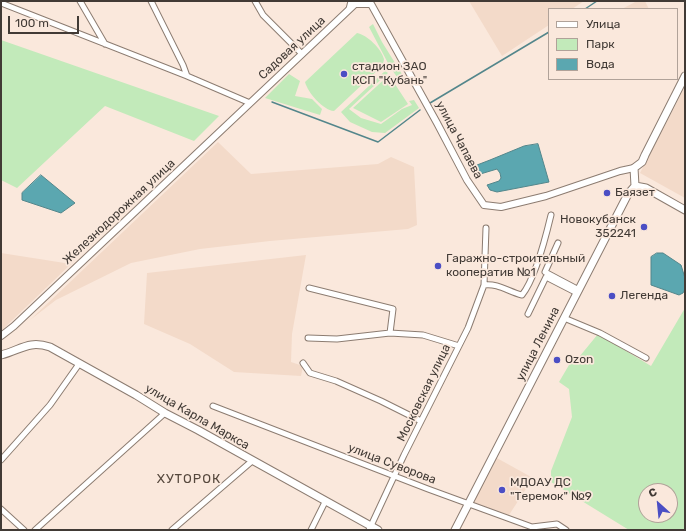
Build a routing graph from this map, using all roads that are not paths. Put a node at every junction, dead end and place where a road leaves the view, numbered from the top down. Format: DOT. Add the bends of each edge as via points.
graph roads {
  1 [pos="80,1"];
  2 [pos="151,1"];
  3 [pos="255,1"];
  4 [pos="351,1"];
  5 [pos="1,3"];
  6 [pos="370,3"];
  7 [pos="349,9"];
  8 [pos="104,44"];
  9 [pos="302,54"];
  10 [pos="187,76"];
  11 [pos="685,76"];
  12 [pos="250,103"];
  13 [pos="634,168"];
  14 [pos="635,186"];
  15 [pos="685,210"];
  16 [pos="551,215"];
  17 [pos="486,228"];
  18 [pos="558,243"];
  19 [pos="484,285"];
  20 [pos="309,288"];
  21 [pos="578,291"];
  22 [pos="528,314"];
  23 [pos="564,318"];
  24 [pos="390,333"];
  25 [pos="1,336"];
  26 [pos="308,338"];
  27 [pos="459,346"];
  28 [pos="1,355"];
  29 [pos="646,358"];
  30 [pos="303,363"];
  31 [pos="79,364"];
  32 [pos="212,406"];
  33 [pos="165,413"];
  34 [pos="421,421"];
  35 [pos="1,460"];
  36 [pos="252,461"];
  37 [pos="395,476"];
  38 [pos="325,502"];
  39 [pos="468,504"];
  40 [pos="1,509"];
  41 [pos="373,529"];
  42 [pos="24,530"];
  43 [pos="35,530"];
  44 [pos="172,530"];
  45 [pos="311,530"];
  46 [pos="455,530"];
  47 [pos="566,530"];
  1 -- 8 [label="street"];
  2 -- 10 [label="street"];
  3 -- 9 [label="street" via="263,15"];
  4 -- 7 [label="street"];
  5 -- 8 [label="street"];
  6 -- 7 [label="street, Садовая улица" via="355,4"];
  6 -- 13 [label="street, улица Чапаева" via="467,180 484,205 501,207 538,198"];
  7 -- 9 [label="street, Садовая улица"];
  8 -- 10 [label="street"];
  9 -- 12 [label="street, Садовая улица"];
  10 -- 12 [label="street"];
  11 -- 13 [label="main road" via="642,162"];
  12 -- 25 [label="street, Железнодорожная улица"];
  13 -- 14 [label="main road"];
  14 -- 15 [label="main road" via="646,188"];
  14 -- 21 [label="main road, улица Ленина" via="628,194"];
  16 -- 19 [label="street" via="537,263 527,290 522,296 504,288"];
  17 -- 19 [label="street, Московская улица"];
  18 -- 21 [label="street" via="545,272"];
  19 -- 27 [label="street, Московская улица"];
  20 -- 24 [label="street" via="393,309"];
  21 -- 22 [label="street" via="546,277"];
  21 -- 23 [label="main road, улица Ленина"];
  23 -- 29 [label="street" via="600,333"];
  23 -- 39 [label="main road, улица Ленина"];
  24 -- 26 [label="street" via="337,339"];
  24 -- 27 [label="street" via="423,336"];
  27 -- 34 [label="street, Московская улица"];
  28 -- 31 [label="main road, улица Карла Маркса" via="36,344 50,347"];
  30 -- 34 [label="street" via="310,372 382,401"];
  31 -- 33 [label="main road, улица Карла Маркса"];
  31 -- 35 [label="street" via="50,405"];
  32 -- 37 [label="street, улица Суворова"];
  33 -- 36 [label="main road, улица Карла Маркса"];
  33 -- 43 [label="street"];
  34 -- 37 [label="street, Московская улица"];
  36 -- 38 [label="main road, улица Карла Маркса"];
  36 -- 44 [label="street"];
  37 -- 39 [label="street, улица Суворова"];
  37 -- 41 [label="street, Московская улица"];
  38 -- 41 [label="main road, улица Карла Маркса"];
  38 -- 45 [label="street"];
  39 -- 46 [label="main road, улица Ленина"];
  39 -- 47 [label="street, улица Суворова" via="532,527 557,524"];
  40 -- 42 [label="street"];
}
